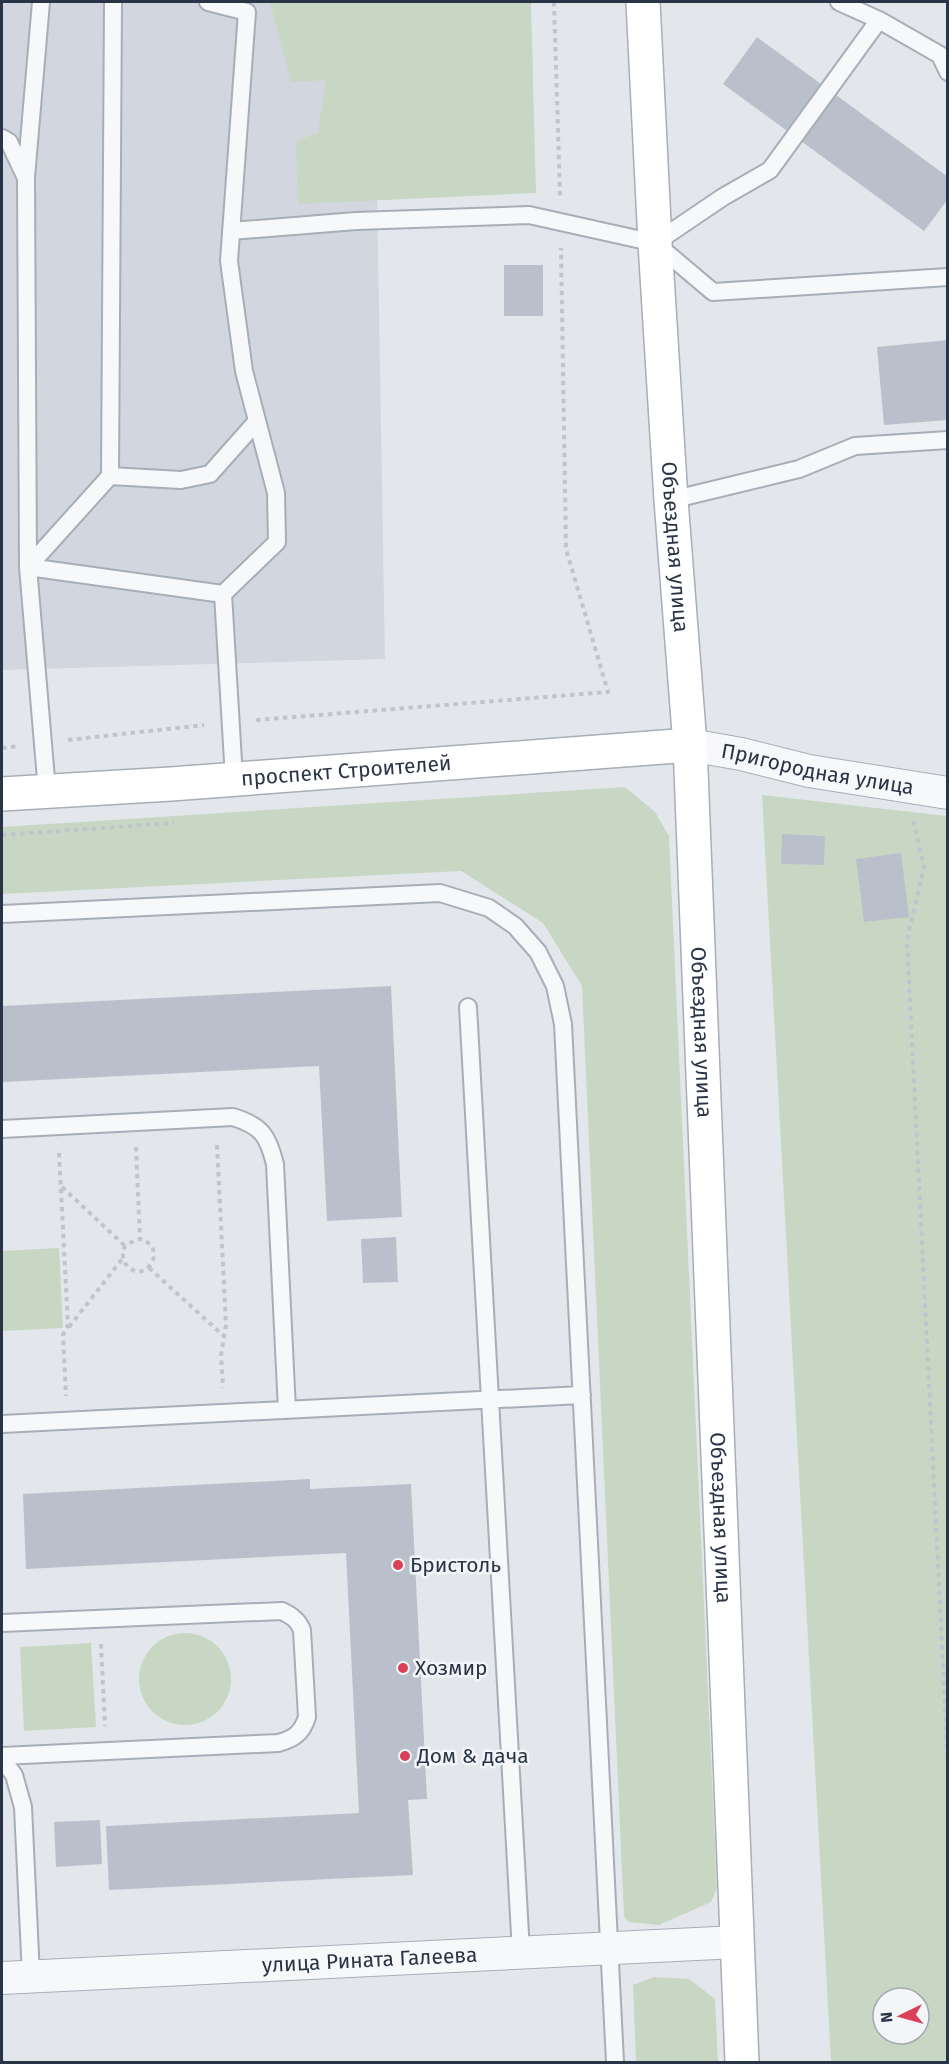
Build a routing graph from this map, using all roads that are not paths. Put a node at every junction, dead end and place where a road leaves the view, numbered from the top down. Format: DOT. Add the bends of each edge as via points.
graph roads {
  1 [pos="41,2"];
  2 [pos="113,2"];
  3 [pos="208,2"];
  4 [pos="643,2"];
  5 [pos="839,2"];
  6 [pos="879,20"];
  7 [pos="948,72"];
  8 [pos="2,138"];
  9 [pos="26,178"];
  10 [pos="231,231"];
  11 [pos="655,243"];
  12 [pos="948,277"];
  13 [pos="257,421"];
  14 [pos="948,440"];
  15 [pos="110,476"];
  16 [pos="671,500"];
  17 [pos="28,567"];
  18 [pos="223,594"];
  19 [pos="690,745"];
  20 [pos="234,778"];
  21 [pos="47,791"];
  22 [pos="948,793"];
  23 [pos="2,795"];
  24 [pos="2,914"];
  25 [pos="468,1007"];
  26 [pos="2,1129"];
  27 [pos="582,1395"];
  28 [pos="490,1400"];
  29 [pos="287,1410"];
  30 [pos="2,1424"];
  31 [pos="2,1623"];
  32 [pos="2,1758"];
  33 [pos="736,1942"];
  34 [pos="609,1948"];
  35 [pos="521,1952"];
  36 [pos="16,1977"];
  37 [pos="615,2062"];
  38 [pos="742,2062"];
  1 -- 9 [label="lane"];
  2 -- 15 [label="lane"];
  3 -- 10 [label="lane" via="247,12"];
  4 -- 11 [label="main road, Объездная улица"];
  5 -- 6 [label="lane"];
  6 -- 7 [label="lane" via="940,55"];
  6 -- 11 [label="lane" via="770,170"];
  8 -- 9 [label="lane" via="9,142"];
  9 -- 17 [label="lane"];
  10 -- 11 [label="lane" via="356,221 529,215"];
  10 -- 13 [label="lane" via="229,261 244,371"];
  11 -- 12 [label="lane" via="713,292"];
  11 -- 16 [label="main road, Объездная улица"];
  13 -- 15 [label="lane" via="210,474 181,480"];
  13 -- 18 [label="lane" via="276,493 277,542"];
  14 -- 16 [label="lane" via="855,446 799,469"];
  15 -- 17 [label="lane"];
  16 -- 19 [label="main road, Объездная улица"];
  17 -- 18 [label="lane"];
  17 -- 21 [label="lane"];
  18 -- 20 [label="lane"];
  19 -- 20 [label="main road, проспект Строителей"];
  19 -- 22 [label="street, Пригородная улица" via="809,771"];
  19 -- 33 [label="main road, Объездная улица"];
  20 -- 21 [label="main road, проспект Строителей"];
  21 -- 23 [label="main road, проспект Строителей"];
  24 -- 27 [label="lane" via="440,893 489,908 515,926 538,952 555,986 563,1024"];
  25 -- 28 [label="lane"];
  26 -- 29 [label="lane" via="233,1117 260,1130 270,1144 275,1164"];
  27 -- 28 [label="lane"];
  27 -- 34 [label="lane"];
  28 -- 29 [label="lane"];
  28 -- 35 [label="lane"];
  29 -- 30 [label="lane"];
  31 -- 32 [label="lane" via="282,1611 299,1622 302,1630 307,1717 298,1734 278,1743"];
  32 -- 36 [label="lane" via="14,1775 23,1807"];
  33 -- 34 [label="street, улица Рината Галеева"];
  33 -- 38 [label="main road, Объездная улица"];
  34 -- 35 [label="street, улица Рината Галеева"];
  34 -- 37 [label="lane"];
  35 -- 36 [label="street, улица Рината Галеева"];
}
